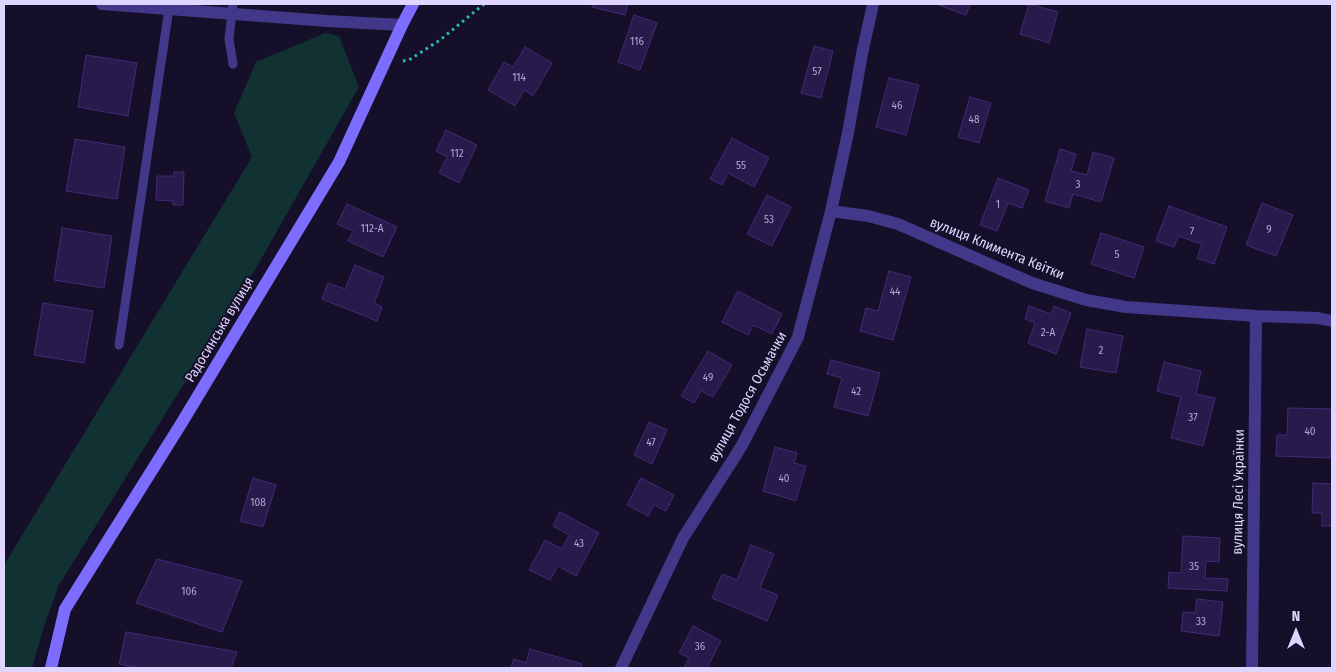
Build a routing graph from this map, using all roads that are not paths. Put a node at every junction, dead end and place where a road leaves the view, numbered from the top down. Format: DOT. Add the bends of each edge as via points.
graph roads {
  1 [pos="102,4"];
  2 [pos="413,4"];
  3 [pos="873,4"];
  4 [pos="169,9"];
  5 [pos="232,9"];
  6 [pos="402,25"];
  7 [pos="233,64"];
  8 [pos="831,211"];
  9 [pos="1256,316"];
  10 [pos="1332,321"];
  11 [pos="119,345"];
  12 [pos="51,668"];
  13 [pos="621,668"];
  14 [pos="1252,668"];
  1 -- 4 [label="street"];
  2 -- 6 [label="street, Радосинська вулиця"];
  3 -- 8 [label="street, вулиця Тодося Осьмачки"];
  4 -- 5 [label="street"];
  4 -- 11 [label="lane"];
  5 -- 6 [label="street" via="327,21"];
  5 -- 7 [label="lane" via="229,39"];
  6 -- 12 [label="street, Радосинська вулиця" via="339,162 65,609"];
  8 -- 9 [label="street, вулиця Климента Квітки" via="898,224 1032,283 1086,300 1126,307"];
  8 -- 13 [label="street, вулиця Тодося Осьмачки" via="798,337 741,447 683,538"];
  9 -- 10 [label="street, вулиця Климента Квітки"];
  9 -- 14 [label="street, вулиця Лесі Українки"];
}
